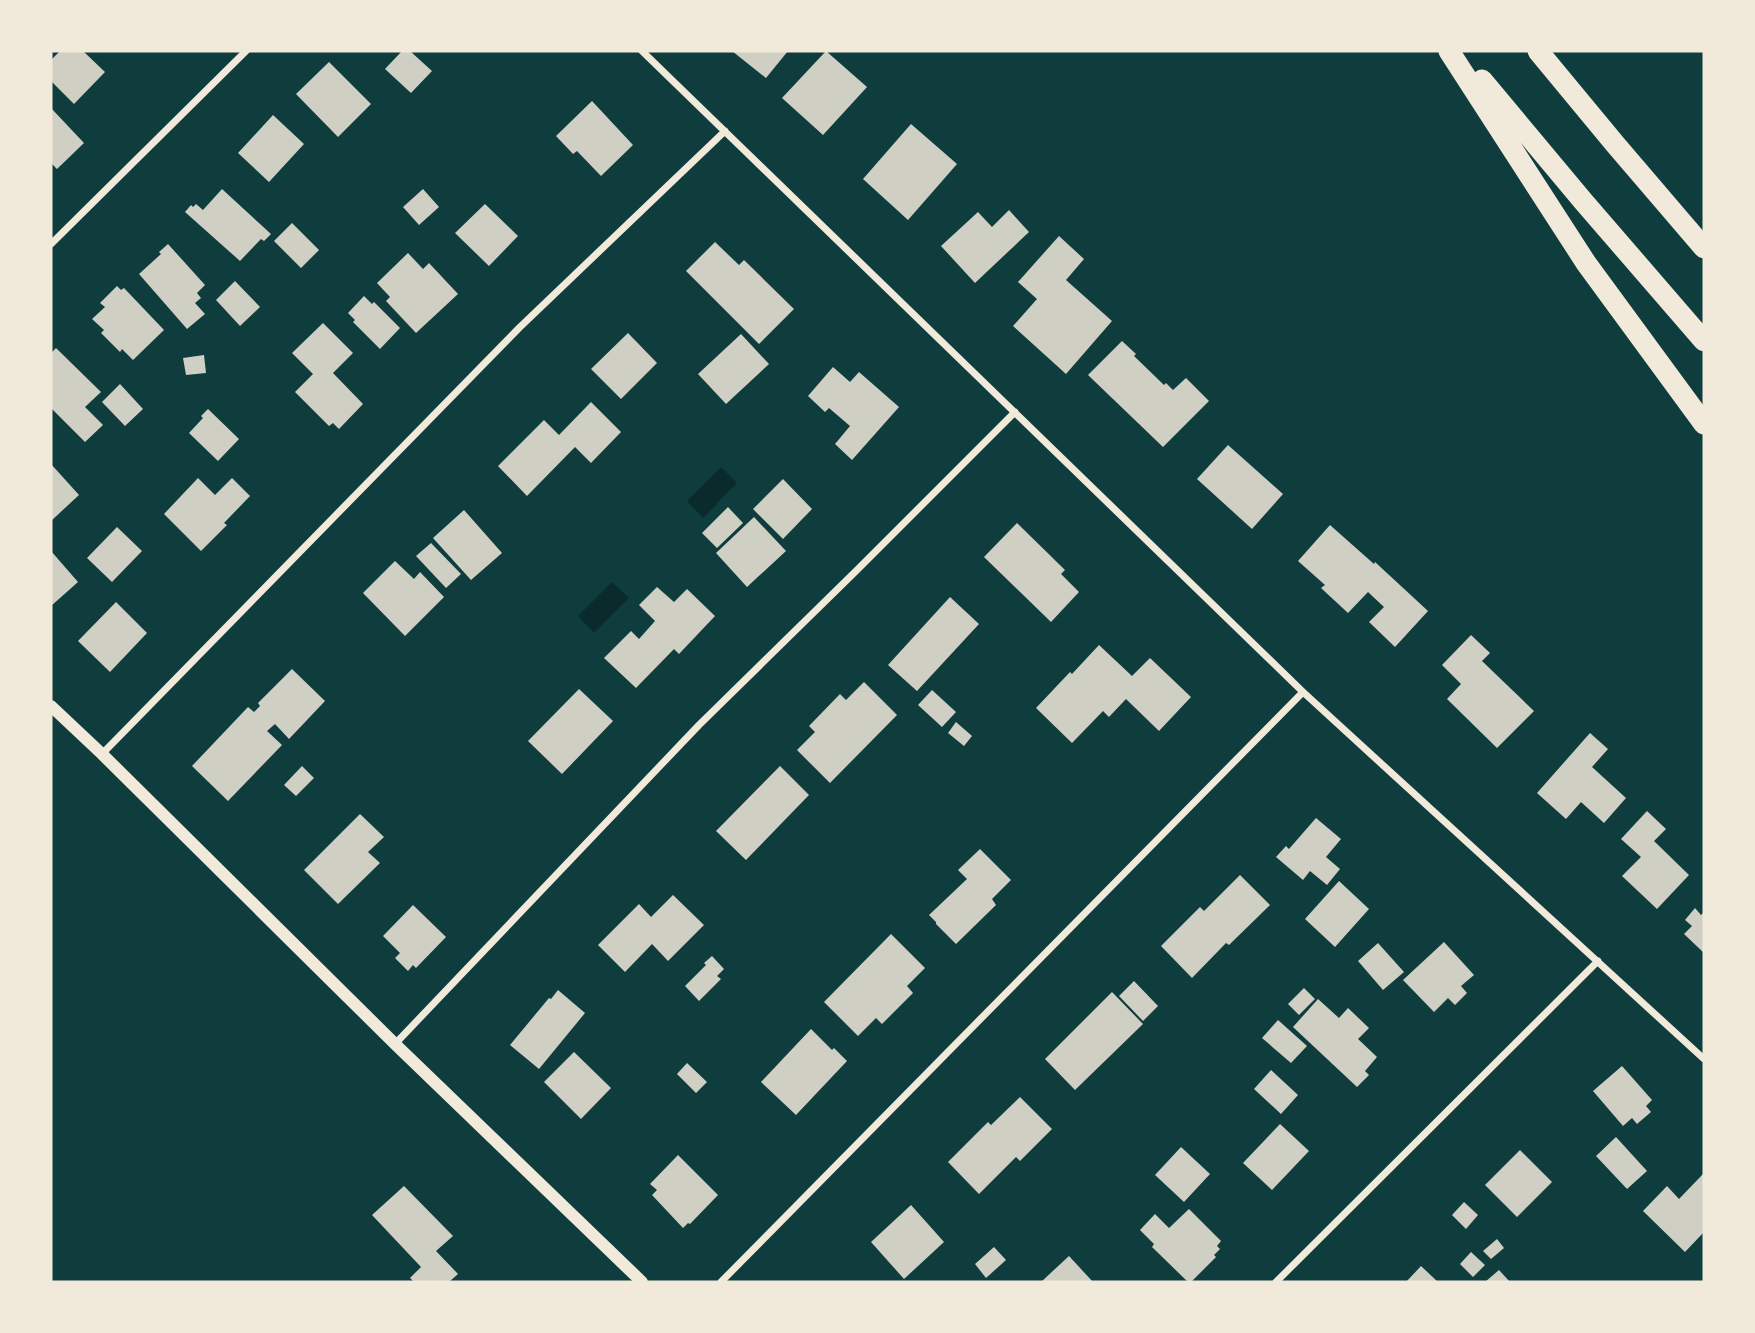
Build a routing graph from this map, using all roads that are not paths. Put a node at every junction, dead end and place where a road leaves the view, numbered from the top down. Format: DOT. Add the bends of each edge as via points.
graph roads {
  1 [pos="246,51"];
  2 [pos="642,51"];
  3 [pos="1449,51"];
  4 [pos="1459,51"];
  5 [pos="1538,51"];
  6 [pos="725,131"];
  7 [pos="51,244"];
  8 [pos="1704,248"];
  9 [pos="1704,341"];
  10 [pos="1014,412"];
  11 [pos="1704,424"];
  12 [pos="1303,692"];
  13 [pos="51,706"];
  14 [pos="102,754"];
  15 [pos="1598,961"];
  16 [pos="395,1044"];
  17 [pos="1704,1059"];
  18 [pos="642,1282"];
  19 [pos="721,1282"];
  20 [pos="1276,1282"];
  1 -- 7 [label="street"];
  2 -- 6 [label="street"];
  3 -- 11 [label="highway" via="1586,263"];
  4 -- 9 [label="highway"];
  5 -- 8 [label="highway"];
  6 -- 10 [label="street"];
  6 -- 14 [label="street" via="519,328"];
  10 -- 12 [label="street"];
  10 -- 16 [label="street" via="699,725"];
  12 -- 15 [label="street"];
  12 -- 19 [label="street"];
  13 -- 14 [label="street"];
  14 -- 16 [label="street"];
  15 -- 17 [label="street"];
  15 -- 20 [label="street"];
  16 -- 18 [label="street"];
}
